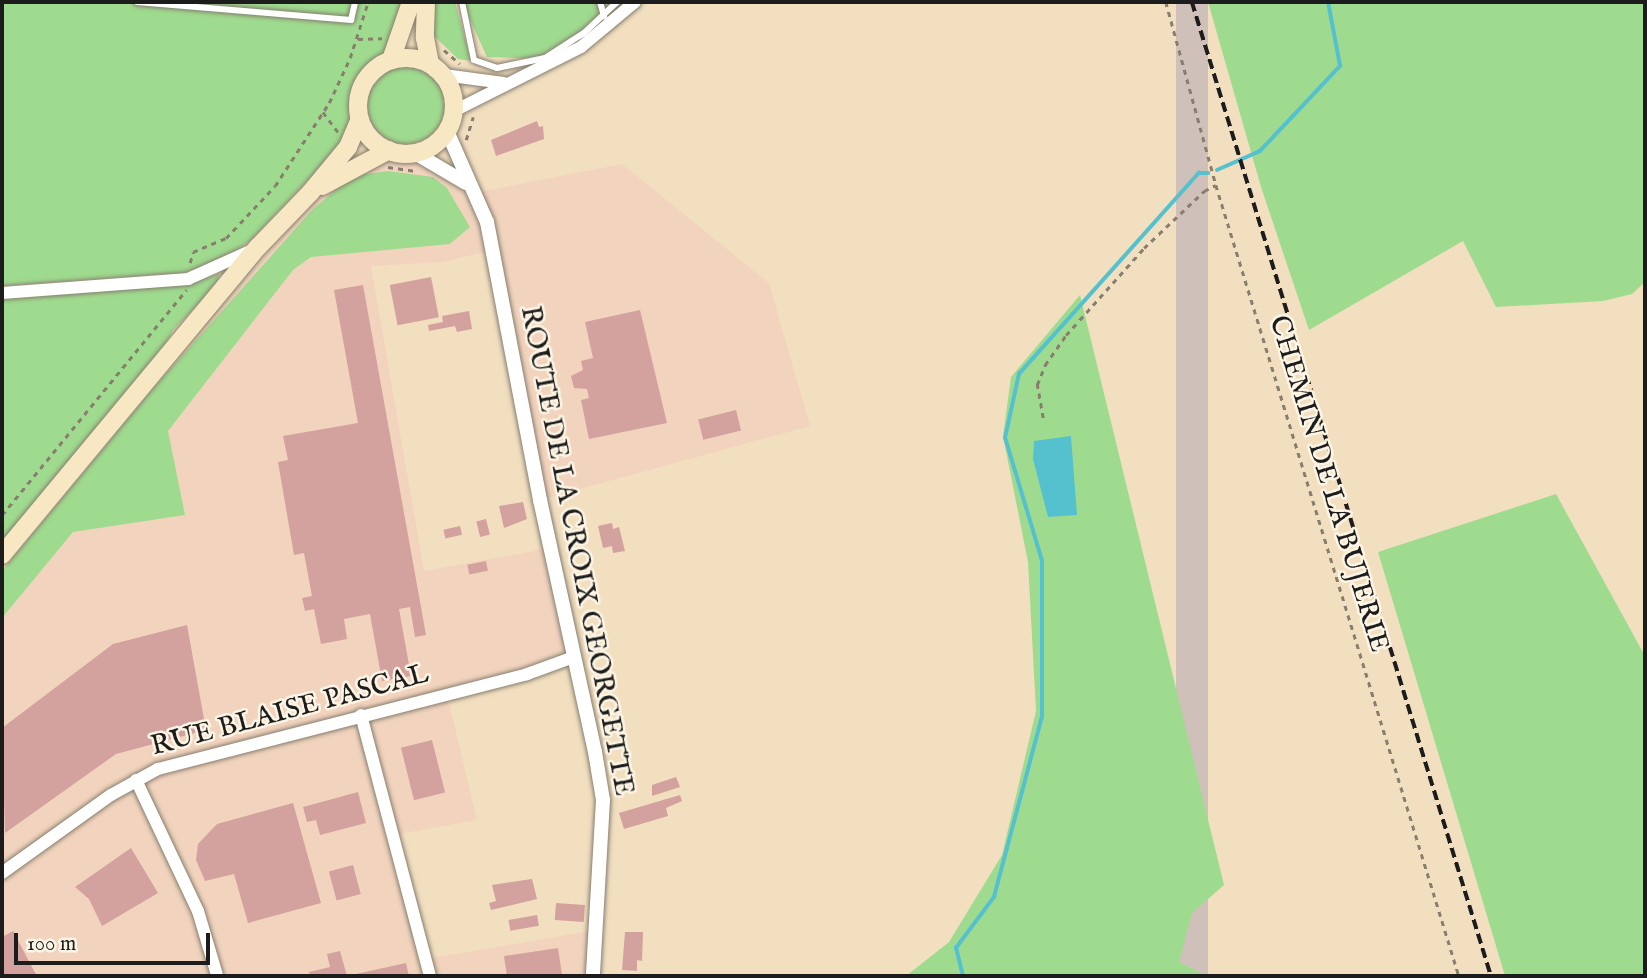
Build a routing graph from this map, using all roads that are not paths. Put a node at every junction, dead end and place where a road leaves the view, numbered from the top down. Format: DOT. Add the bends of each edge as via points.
graph roads {
  1 [pos="137,2"];
  2 [pos="355,2"];
  3 [pos="411,2"];
  4 [pos="426,2"];
  5 [pos="462,2"];
  6 [pos="600,2"];
  7 [pos="617,2"];
  8 [pos="635,2"];
  9 [pos="604,16"];
  10 [pos="391,60"];
  11 [pos="437,70"];
  12 [pos="503,83"];
  13 [pos="454,111"];
  14 [pos="360,119"];
  15 [pos="447,131"];
  16 [pos="415,153"];
  17 [pos="386,158"];
  18 [pos="467,184"];
  19 [pos="310,193"];
  20 [pos="258,247"];
  21 [pos="2,293"];
  22 [pos="2,555"];
  23 [pos="574,657"];
  24 [pos="361,715"];
  25 [pos="136,780"];
  26 [pos="2,873"];
  27 [pos="217,975"];
  28 [pos="430,976"];
  29 [pos="593,976"];
  1 -- 2 [label="lane" via="351,20"];
  3 -- 10 [label="main road"];
  4 -- 11 [label="main road" via="425,38"];
  5 -- 9 [label="lane" via="474,60 497,68 545,58"];
  6 -- 9 [label="lane"];
  7 -- 9 [label="lane"];
  8 -- 12 [label="street" via="581,47 526,78"];
  10 -- 11 [label="main road" via="411,58"];
  10 -- 14 [label="main road" via="376,69 361,88"];
  11 -- 12 [label="street"];
  11 -- 13 [label="main road" via="453,95"];
  12 -- 13 [label="street"];
  13 -- 15 [label="main road"];
  14 -- 17 [label="main road"];
  14 -- 19 [label="main road" via="348,147"];
  15 -- 16 [label="main road" via="434,145"];
  15 -- 18 [label="street, ROUTE DE LA CROIX GEORGETTE"];
  16 -- 17 [label="main road"];
  16 -- 18 [label="street, ROUTE DE LA CROIX GEORGETTE" via="444,166"];
  17 -- 19 [label="main road"];
  18 -- 23 [label="street, ROUTE DE LA CROIX GEORGETTE" via="487,222"];
  19 -- 20 [label="main road"];
  20 -- 21 [label="street" via="188,279"];
  20 -- 22 [label="main road"];
  23 -- 24 [label="street, RUE BLAISE PASCAL" via="527,674"];
  23 -- 29 [label="street, ROUTE DE LA CROIX GEORGETTE" via="603,800"];
  24 -- 25 [label="street, RUE BLAISE PASCAL" via="158,769"];
  24 -- 28 [label="street"];
  25 -- 26 [label="street, RUE BLAISE PASCAL"];
  25 -- 27 [label="street" via="198,911"];
}
